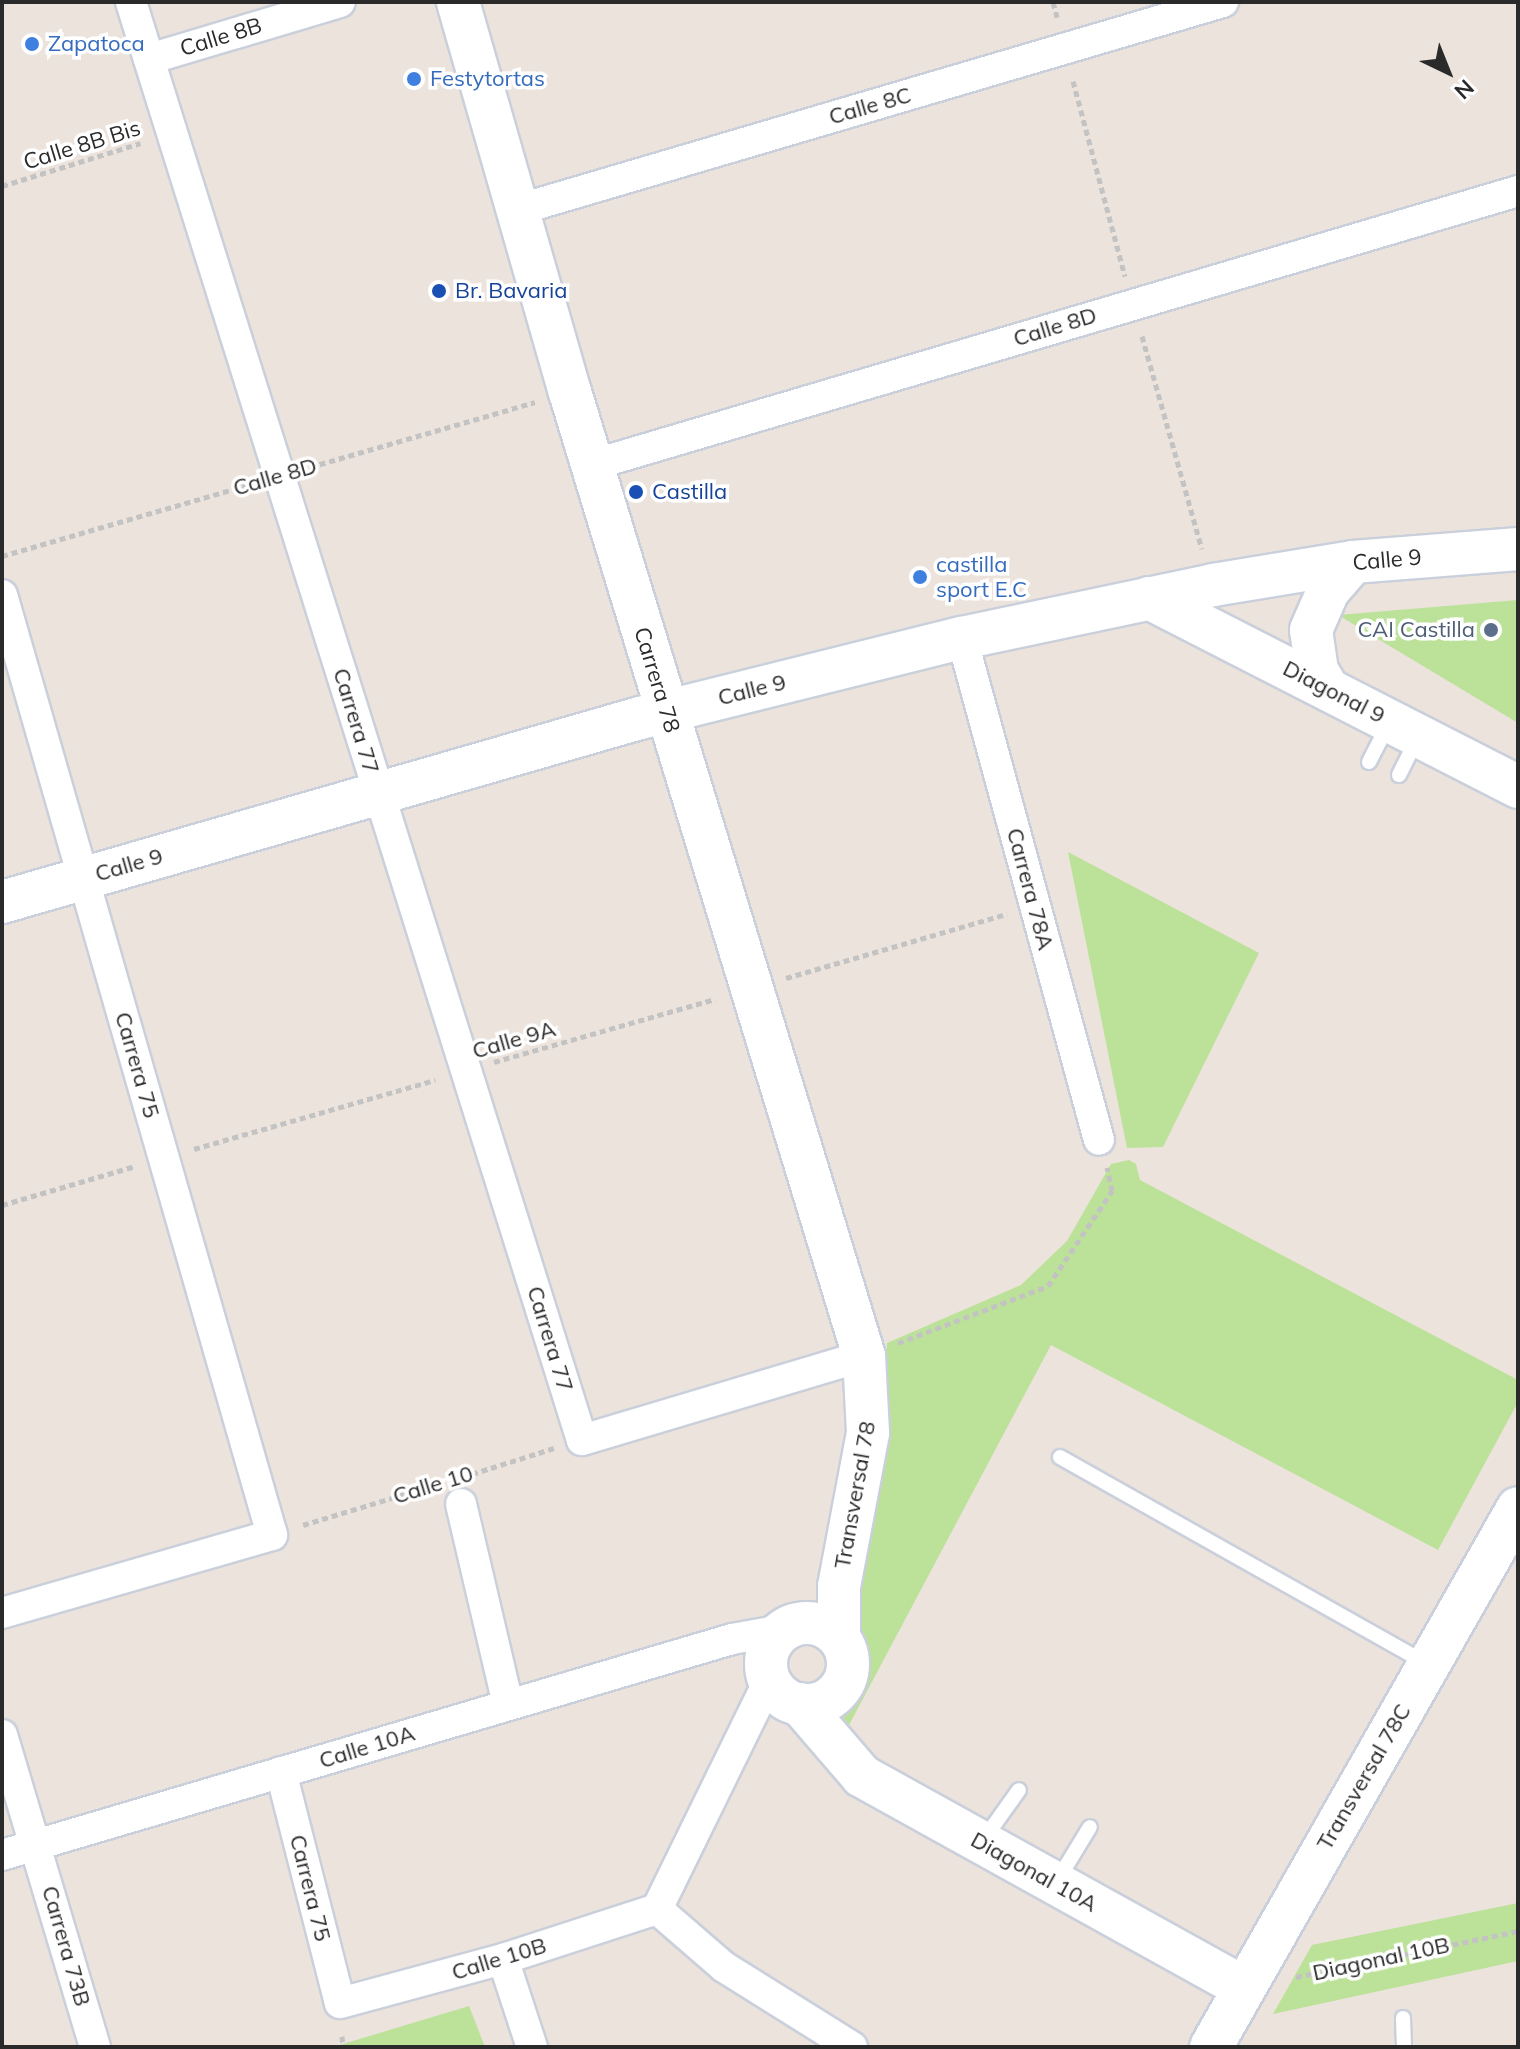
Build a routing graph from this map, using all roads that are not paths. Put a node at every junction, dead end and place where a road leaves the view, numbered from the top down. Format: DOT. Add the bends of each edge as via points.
graph roads {
  1 [pos="131,2"];
  2 [pos="340,2"];
  3 [pos="458,2"];
  4 [pos="1223,2"];
  5 [pos="149,59"];
  6 [pos="1518,191"];
  7 [pos="517,210"];
  8 [pos="592,465"];
  9 [pos="1518,549"];
  10 [pos="1353,562"];
  11 [pos="2,595"];
  12 [pos="1149,598"];
  13 [pos="962,638"];
  14 [pos="1328,689"];
  15 [pos="666,711"];
  16 [pos="1405,728"];
  17 [pos="1369,762"];
  18 [pos="1399,775"];
  19 [pos="1518,787"];
  20 [pos="379,793"];
  21 [pos="84,878"];
  22 [pos="2,902"];
  23 [pos="1099,1140"];
  24 [pos="864,1356"];
  25 [pos="1060,1457"];
  26 [pos="450,1494"];
  27 [pos="1518,1508"];
  28 [pos="2,1613"];
  29 [pos="792,1662"];
  30 [pos="1428,1665"];
  31 [pos="508,1705"];
  32 [pos="2,1735"];
  33 [pos="281,1772"];
  34 [pos="1019,1790"];
  35 [pos="1090,1827"];
  36 [pos="981,1842"];
  37 [pos="36,1845"];
  38 [pos="2,1855"];
  39 [pos="1055,1883"];
  40 [pos="657,1909"];
  41 [pos="503,1959"];
  42 [pos="1244,1988"];
  43 [pos="340,2003"];
  44 [pos="1403,2018"];
  45 [pos="95,2047"];
  46 [pos="532,2047"];
  47 [pos="852,2047"];
  48 [pos="1211,2047"];
  49 [pos="1404,2047"];
  1 -- 5 [label="street, Carrera 77"];
  2 -- 5 [label="street, Calle 8B"];
  3 -- 7 [label="street, Carrera 78"];
  4 -- 7 [label="street, Calle 8C"];
  5 -- 20 [label="street, Carrera 77"];
  6 -- 8 [label="street, Calle 8D"];
  7 -- 8 [label="street, Carrera 78"];
  8 -- 15 [label="street, Carrera 78"];
  9 -- 10 [label="street, Calle 9"];
  10 -- 12 [label="street, Calle 9"];
  10 -- 14 [label="street" via="1328,591 1311,630 1317,671"];
  11 -- 21 [label="street, Carrera 75"];
  12 -- 13 [label="street, Calle 9"];
  12 -- 14 [label="street, Diagonal 9"];
  13 -- 15 [label="street, Calle 9"];
  13 -- 23 [label="street, Carrera 78A"];
  14 -- 16 [label="street, Diagonal 9"];
  15 -- 20 [label="street, Calle 9"];
  15 -- 24 [label="street, Carrera 78"];
  16 -- 17 [label="lane"];
  16 -- 18 [label="lane"];
  16 -- 19 [label="street, Diagonal 9"];
  20 -- 21 [label="street, Calle 9"];
  20 -- 24 [label="street, Carrera 77" via="582,1440"];
  21 -- 22 [label="street, Calle 9"];
  21 -- 28 [label="street, Carrera 75" via="272,1535"];
  24 -- 29 [label="street, Transversal 78" via="868,1433 839,1586"];
  25 -- 30 [label="lane"];
  26 -- 31 [label="street"];
  27 -- 30 [label="street, Transversal 78C"];
  29 -- 31 [label="street, Calle 10A"];
  29 -- 36 [label="street, Diagonal 10A" via="832,1746 862,1776"];
  29 -- 40 [label="street, Transversal 78" via="739,1749"];
  30 -- 42 [label="street, Transversal 78C"];
  31 -- 33 [label="street, Calle 10A"];
  32 -- 37 [label="street, Carrera 73B"];
  33 -- 37 [label="street, Calle 10A"];
  33 -- 43 [label="street, Carrera 75"];
  34 -- 36 [label="lane"];
  35 -- 39 [label="lane"];
  36 -- 39 [label="street, Diagonal 10A"];
  37 -- 38 [label="street, Calle 10A"];
  37 -- 45 [label="street, Carrera 73B"];
  39 -- 42 [label="street, Diagonal 10A"];
  40 -- 41 [label="street, Calle 10B"];
  40 -- 47 [label="street" via="724,1967"];
  41 -- 43 [label="street, Calle 10B"];
  41 -- 46 [label="street"];
  42 -- 48 [label="street, Transversal 78C"];
  44 -- 49 [label="lane"];
}
